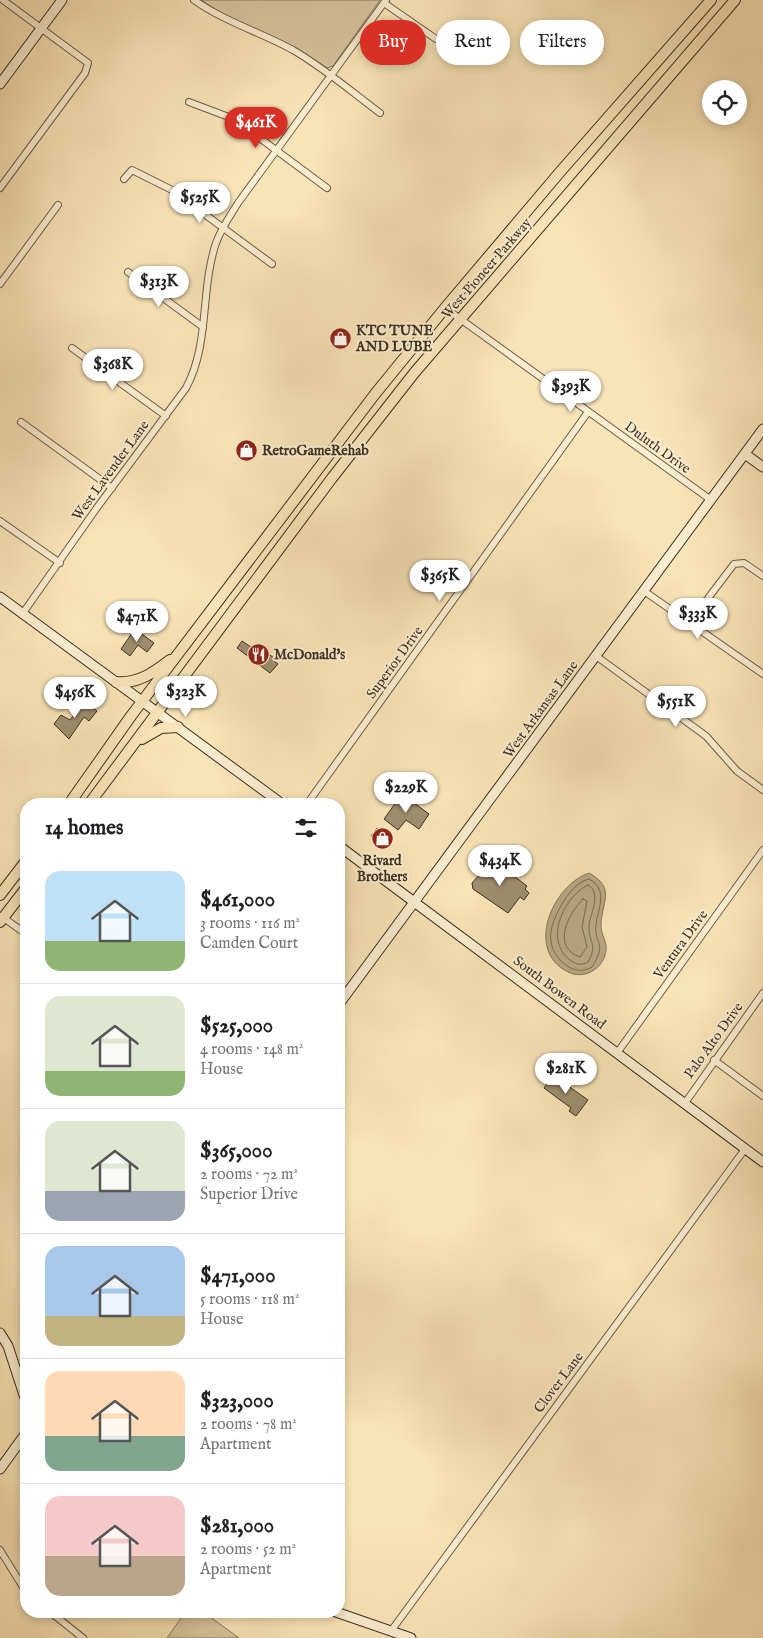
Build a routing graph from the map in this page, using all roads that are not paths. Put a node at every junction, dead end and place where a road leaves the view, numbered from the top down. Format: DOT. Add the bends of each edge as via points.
graph roads {
  1 [pos="3,0"];
  2 [pos="62,0"];
  3 [pos="194,0"];
  4 [pos="712,0"];
  5 [pos="735,0"];
  6 [pos="385,2"];
  7 [pos="42,28"];
  8 [pos="436,39"];
  9 [pos="331,76"];
  10 [pos="0,84"];
  11 [pos="189,102"];
  12 [pos="380,113"];
  13 [pos="588,140"];
  14 [pos="276,151"];
  15 [pos="602,153"];
  16 [pos="124,179"];
  17 [pos="0,188"];
  18 [pos="327,188"];
  19 [pos="58,205"];
  20 [pos="223,227"];
  21 [pos="272,264"];
  22 [pos="128,272"];
  23 [pos="0,284"];
  24 [pos="445,308"];
  25 [pos="460,319"];
  26 [pos="203,327"];
  27 [pos="72,348"];
  28 [pos="588,412"];
  29 [pos="166,416"];
  30 [pos="21,422"];
  31 [pos="763,429"];
  32 [pos="745,454"];
  33 [pos="763,467"];
  34 [pos="112,488"];
  35 [pos="711,500"];
  36 [pos="0,521"];
  37 [pos="268,536"];
  38 [pos="279,550"];
  39 [pos="60,563"];
  40 [pos="763,576"];
  41 [pos="644,591"];
  42 [pos="0,597"];
  43 [pos="23,613"];
  44 [pos="690,622"];
  45 [pos="181,652"];
  46 [pos="596,656"];
  47 [pos="763,674"];
  48 [pos="116,682"];
  49 [pos="143,701"];
  50 [pos="158,713"];
  51 [pos="178,727"];
  52 [pos="133,746"];
  53 [pos="763,790"];
  54 [pos="73,798"];
  55 [pos="94,798"];
  56 [pos="274,798"];
  57 [pos="311,798"];
  58 [pos="345,850"];
  59 [pos="763,850"];
  60 [pos="20,869"];
  61 [pos="0,895"];
  62 [pos="20,895"];
  63 [pos="414,902"];
  64 [pos="1,919"];
  65 [pos="20,930"];
  66 [pos="763,993"];
  67 [pos="345,996"];
  68 [pos="617,1053"];
  69 [pos="714,1060"];
  70 [pos="763,1096"];
  71 [pos="685,1103"];
  72 [pos="745,1148"];
  73 [pos="763,1162"];
  74 [pos="0,1333"];
  75 [pos="20,1383"];
  76 [pos="20,1441"];
  77 [pos="0,1468"];
  78 [pos="0,1550"];
  79 [pos="20,1582"];
  80 [pos="345,1615"];
  81 [pos="58,1618"];
  82 [pos="391,1631"];
  83 [pos="83,1638"];
  84 [pos="411,1638"];
  1 -- 7 [label="street"];
  2 -- 7 [label="main road"];
  3 -- 9 [label="street" via="232,23 292,50"];
  4 -- 13 [label="main road, West Pioneer Parkway"];
  5 -- 15 [label="main road, West Pioneer Parkway"];
  6 -- 8 [label="street"];
  6 -- 9 [label="street, West Lavender Lane"];
  7 -- 10 [label="main road"];
  7 -- 17 [label="street" via="84,59 87,67"];
  9 -- 12 [label="street"];
  9 -- 14 [label="street, West Lavender Lane"];
  11 -- 14 [label="street" via="234,119"];
  13 -- 15 [label="main road"];
  13 -- 24 [label="main road, West Pioneer Parkway"];
  14 -- 18 [label="street"];
  14 -- 20 [label="street, West Lavender Lane"];
  15 -- 25 [label="main road, West Pioneer Parkway"];
  16 -- 20 [label="street" via="130,171 144,174"];
  19 -- 23 [label="street"];
  20 -- 21 [label="street"];
  20 -- 26 [label="street, West Lavender Lane" via="213,257"];
  22 -- 26 [label="street"];
  24 -- 25 [label="street, Duluth Drive"];
  24 -- 37 [label="main road, West Pioneer Parkway"];
  25 -- 28 [label="street, Duluth Drive"];
  25 -- 38 [label="main road, West Pioneer Parkway" via="415,372"];
  26 -- 29 [label="street, West Lavender Lane" via="192,377"];
  27 -- 29 [label="street"];
  28 -- 35 [label="street, Duluth Drive"];
  28 -- 57 [label="street, Superior Drive"];
  29 -- 34 [label="street, West Lavender Lane"];
  30 -- 34 [label="street"];
  31 -- 32 [label="main road, West Arkansas Lane"];
  32 -- 33 [label="main road"];
  32 -- 35 [label="main road, West Arkansas Lane"];
  34 -- 39 [label="street, West Lavender Lane"];
  35 -- 41 [label="main road, West Arkansas Lane"];
  36 -- 39 [label="street"];
  37 -- 38 [label="main road"];
  37 -- 45 [label="main road, West Pioneer Parkway"];
  38 -- 50 [label="main road, West Pioneer Parkway"];
  39 -- 43 [label="street, West Lavender Lane"];
  40 -- 44 [label="street" via="744,563 734,564"];
  41 -- 44 [label="street"];
  41 -- 46 [label="main road, West Arkansas Lane"];
  42 -- 43 [label="main road"];
  43 -- 48 [label="main road"];
  44 -- 47 [label="street"];
  45 -- 48 [label="main road" via="143,678 134,682"];
  45 -- 49 [label="main road, West Pioneer Parkway"];
  46 -- 53 [label="street" via="706,736 737,771"];
  46 -- 63 [label="main road, West Arkansas Lane"];
  48 -- 49 [label="main road"];
  49 -- 50 [label="main road"];
  49 -- 54 [label="main road, West Pioneer Parkway"];
  50 -- 51 [label="main road"];
  50 -- 52 [label="main road, West Pioneer Parkway"];
  51 -- 52 [label="main road" via="170,726 148,734"];
  51 -- 56 [label="main road"];
  52 -- 55 [label="main road, West Pioneer Parkway"];
  58 -- 63 [label="main road, South Bowen Road"];
  59 -- 68 [label="street, Ventura Drive"];
  60 -- 61 [label="main road"];
  62 -- 64 [label="main road"];
  63 -- 67 [label="main road, West Arkansas Lane"];
  63 -- 68 [label="main road, South Bowen Road"];
  64 -- 65 [label="street"];
  66 -- 69 [label="street, Palo Alto Drive"];
  68 -- 71 [label="main road, South Bowen Road"];
  69 -- 70 [label="street"];
  69 -- 71 [label="street, Palo Alto Drive"];
  71 -- 72 [label="main road, South Bowen Road"];
  72 -- 73 [label="main road, South Bowen Road"];
  72 -- 82 [label="street, Clover Lane"];
  74 -- 75 [label="main road" via="8,1346"];
  76 -- 77 [label="main road"];
  78 -- 79 [label="street"];
  80 -- 82 [label="main road"];
  81 -- 83 [label="street"];
  82 -- 84 [label="main road"];
}
